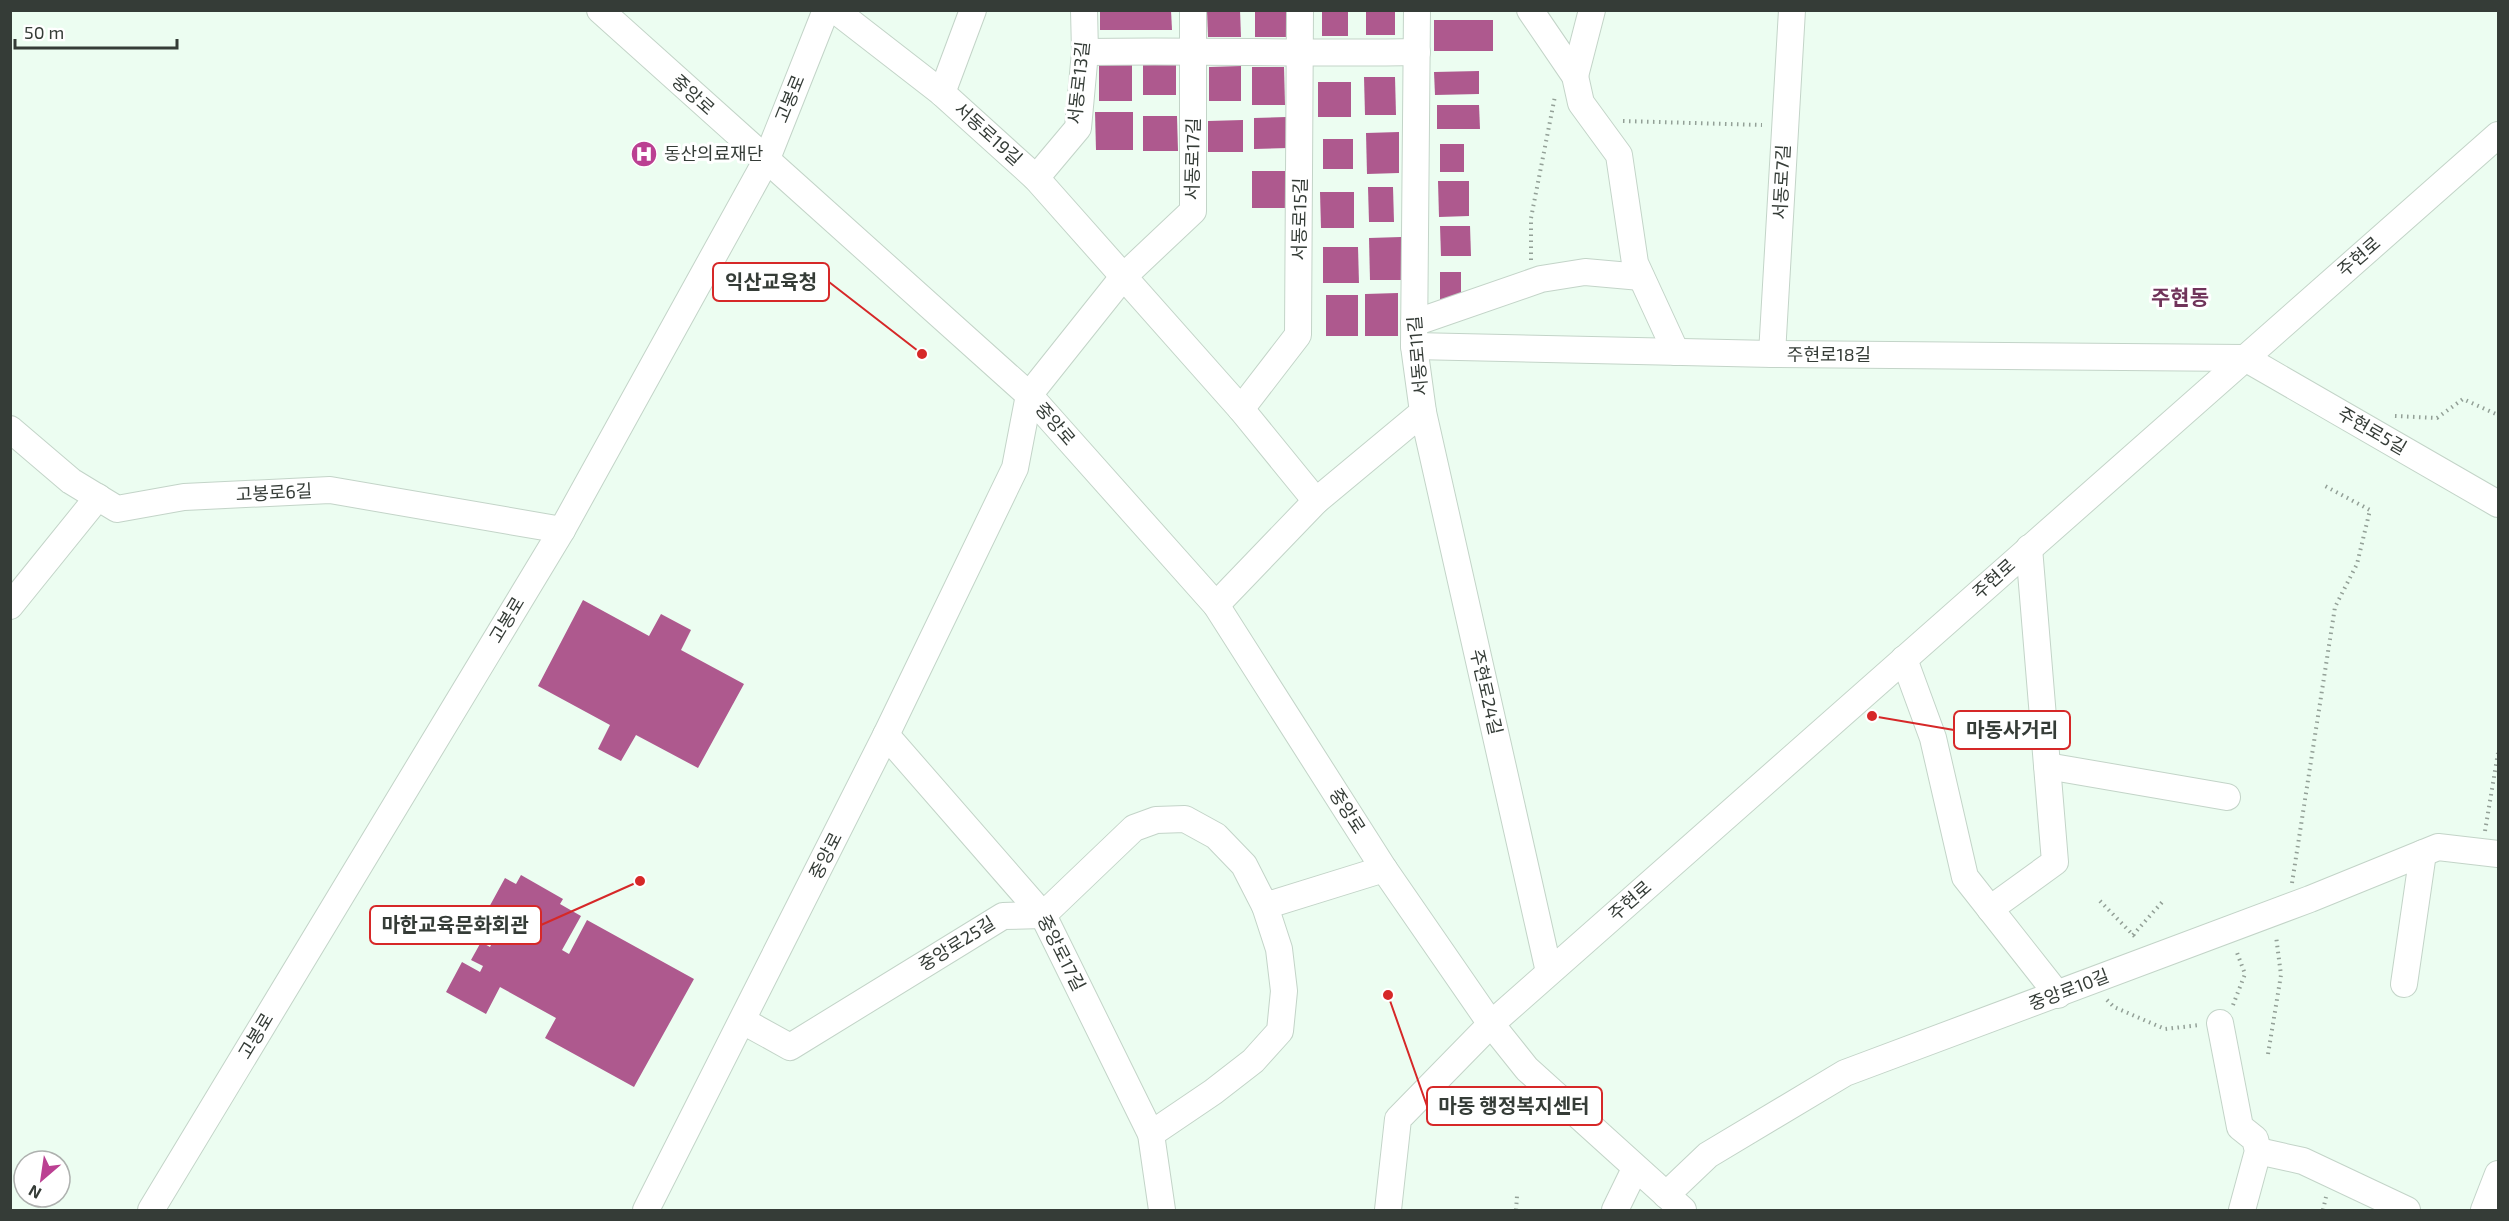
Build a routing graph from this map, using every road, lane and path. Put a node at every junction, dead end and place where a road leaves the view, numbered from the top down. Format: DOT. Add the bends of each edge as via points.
graph roads {
  1 [pos="600,10"];
  2 [pos="825,10"];
  3 [pos="835,10"];
  4 [pos="973,10"];
  5 [pos="1084,10"];
  6 [pos="1193,10"];
  7 [pos="1300,10"];
  8 [pos="1417,10"];
  9 [pos="1530,10"];
  10 [pos="1592,10"];
  11 [pos="1792,10"];
  12 [pos="1195,50"];
  13 [pos="1085,52"];
  14 [pos="1417,52"];
  15 [pos="1302,54"];
  16 [pos="1569,68"];
  17 [pos="942,93"];
  18 [pos="1595,122"];
  19 [pos="1785,126"];
  20 [pos="2499,135"];
  21 [pos="766,161"];
  22 [pos="1036,178"];
  23 [pos="1641,277"];
  24 [pos="1123,278"];
  25 [pos="1531,282"];
  26 [pos="1414,334"];
  27 [pos="1676,352"];
  28 [pos="1773,354"];
  29 [pos="2245,358"];
  30 [pos="1029,395"];
  31 [pos="1241,409"];
  32 [pos="1423,412"];
  33 [pos="2499,415"];
  34 [pos="2390,416"];
  35 [pos="10,429"];
  36 [pos="2325,486"];
  37 [pos="98,497"];
  38 [pos="1316,501"];
  39 [pos="2499,504"];
  40 [pos="562,530"];
  41 [pos="2029,548"];
  42 [pos="1216,605"];
  43 [pos="10,606"];
  44 [pos="1904,659"];
  45 [pos="886,735"];
  46 [pos="2499,753"];
  47 [pos="2047,766"];
  48 [pos="2228,797"];
  49 [pos="2423,853"];
  50 [pos="2490,853"];
  51 [pos="1384,869"];
  52 [pos="2164,900"];
  53 [pos="2100,901"];
  54 [pos="1265,906"];
  55 [pos="1990,909"];
  56 [pos="2279,910"];
  57 [pos="1043,915"];
  58 [pos="2229,930"];
  59 [pos="2133,935"];
  60 [pos="2159,956"];
  61 [pos="1550,972"];
  62 [pos="2090,982"];
  63 [pos="2404,984"];
  64 [pos="2058,995"];
  65 [pos="743,1021"];
  66 [pos="2220,1023"];
  67 [pos="1491,1024"];
  68 [pos="2268,1054"];
  69 [pos="1151,1134"];
  70 [pos="2258,1151"];
  71 [pos="1635,1169"];
  72 [pos="2499,1174"];
  73 [pos="1517,1196"];
  74 [pos="1674,1203"];
  75 [pos="151,1210"];
  76 [pos="646,1210"];
  77 [pos="1162,1210"];
  78 [pos="1388,1210"];
  79 [pos="1516,1210"];
  80 [pos="1615,1210"];
  81 [pos="2242,1210"];
  82 [pos="2408,1210"];
  83 [pos="2484,1210"];
  1 -- 21 [label="street, 중앙로"];
  2 -- 21 [label="street, 고봉로"];
  3 -- 17 [label="street, 서동로19길"];
  4 -- 17 [label="street"];
  5 -- 13 [label="street, 서동로13길"];
  6 -- 12 [label="street, 서동로17길"];
  7 -- 15 [label="street, 서동로15길"];
  8 -- 14 [label="street, 서동로11길"];
  9 -- 16 [label="street"];
  10 -- 16 [label="street"];
  11 -- 19 [label="street, 서동로7길"];
  12 -- 13 [label="street"];
  12 -- 15 [label="street"];
  12 -- 24 [label="street, 서동로17길" via="1193,211"];
  13 -- 22 [label="street, 서동로13길" via="1078,128"];
  14 -- 15 [label="street"];
  14 -- 26 [label="street, 서동로11길"];
  15 -- 31 [label="street, 서동로15길" via="1298,335"];
  16 -- 18 [label="street" via="1581,103"];
  16 -- 25 [label="path" via="1551,112 1531,218"];
  17 -- 22 [label="street, 서동로19길"];
  18 -- 19 [label="path"];
  18 -- 23 [label="street" via="1619,155 1635,263"];
  19 -- 28 [label="street, 서동로7길"];
  20 -- 29 [label="street, 주현로"];
  21 -- 30 [label="street, 중앙로"];
  21 -- 40 [label="street, 고봉로"];
  22 -- 24 [label="street, 서동로19길"];
  23 -- 25 [label="street" via="1585,272"];
  23 -- 27 [label="street"];
  24 -- 30 [label="street"];
  24 -- 31 [label="street, 서동로19길"];
  25 -- 26 [label="street"];
  26 -- 27 [label="street, 주현로18길"];
  26 -- 32 [label="street, 서동로11길"];
  27 -- 28 [label="street, 주현로18길"];
  28 -- 29 [label="street, 주현로18길"];
  29 -- 39 [label="street, 주현로5길"];
  29 -- 41 [label="street, 주현로"];
  30 -- 42 [label="street, 중앙로"];
  30 -- 45 [label="street, 중앙로" via="1015,468"];
  31 -- 38 [label="street, 서동로19길"];
  32 -- 38 [label="street, 서동로11길"];
  32 -- 61 [label="street, 주현로24길"];
  33 -- 34 [label="path" via="2463,399 2437,418"];
  35 -- 37 [label="street, 고봉로6길" via="71,481"];
  36 -- 56 [label="path" via="2370,510 2357,564 2335,607"];
  37 -- 40 [label="street, 고봉로6길" via="117,509 184,497 330,490"];
  37 -- 43 [label="street"];
  38 -- 42 [label="street, 서동로11길"];
  40 -- 75 [label="street, 고봉로"];
  41 -- 44 [label="street, 주현로"];
  41 -- 47 [label="street"];
  42 -- 51 [label="street, 중앙로"];
  44 -- 55 [label="street" via="1933,738 1965,877"];
  44 -- 61 [label="street, 주현로"];
  45 -- 57 [label="street, 중앙로17길"];
  45 -- 65 [label="street, 중앙로"];
  46 -- 50 [label="path"];
  47 -- 48 [label="street"];
  47 -- 55 [label="street" via="2055,862"];
  49 -- 50 [label="street, 중앙로10길" via="2438,847"];
  49 -- 56 [label="street, 중앙로10길"];
  49 -- 63 [label="street"];
  51 -- 54 [label="street"];
  51 -- 67 [label="street, 중앙로"];
  52 -- 59 [label="path"];
  53 -- 59 [label="path"];
  54 -- 57 [label="street" via="1244,865 1216,836 1185,819 1156,820 1134,828"];
  54 -- 69 [label="street" via="1279,950 1284,991 1280,1031 1253,1061"];
  55 -- 64 [label="street"];
  56 -- 58 [label="street, 중앙로10길"];
  56 -- 68 [label="path" via="2281,975"];
  57 -- 65 [label="street, 중앙로25길" via="1003,916 790,1047"];
  57 -- 69 [label="street, 중앙로17길"];
  58 -- 60 [label="street, 중앙로10길"];
  58 -- 66 [label="path" via="2245,974 2235,1002"];
  59 -- 60 [label="path"];
  60 -- 62 [label="street, 중앙로10길"];
  61 -- 67 [label="street, 주현로"];
  62 -- 64 [label="street, 중앙로10길"];
  62 -- 66 [label="path" via="2114,1007 2165,1029"];
  64 -- 74 [label="street, 중앙로10길" via="1845,1073 1708,1155"];
  65 -- 76 [label="street, 중앙로"];
  66 -- 70 [label="street" via="2240,1127 2255,1139"];
  67 -- 71 [label="street, 중앙로" via="1527,1069"];
  67 -- 78 [label="street, 주현로" via="1398,1119"];
  69 -- 77 [label="street, 중앙로17길"];
  70 -- 81 [label="street"];
  70 -- 82 [label="street" via="2303,1161"];
  71 -- 74 [label="street, 중앙로"];
  71 -- 80 [label="street"];
  72 -- 83 [label="street"];
  73 -- 79 [label="path"];
}
